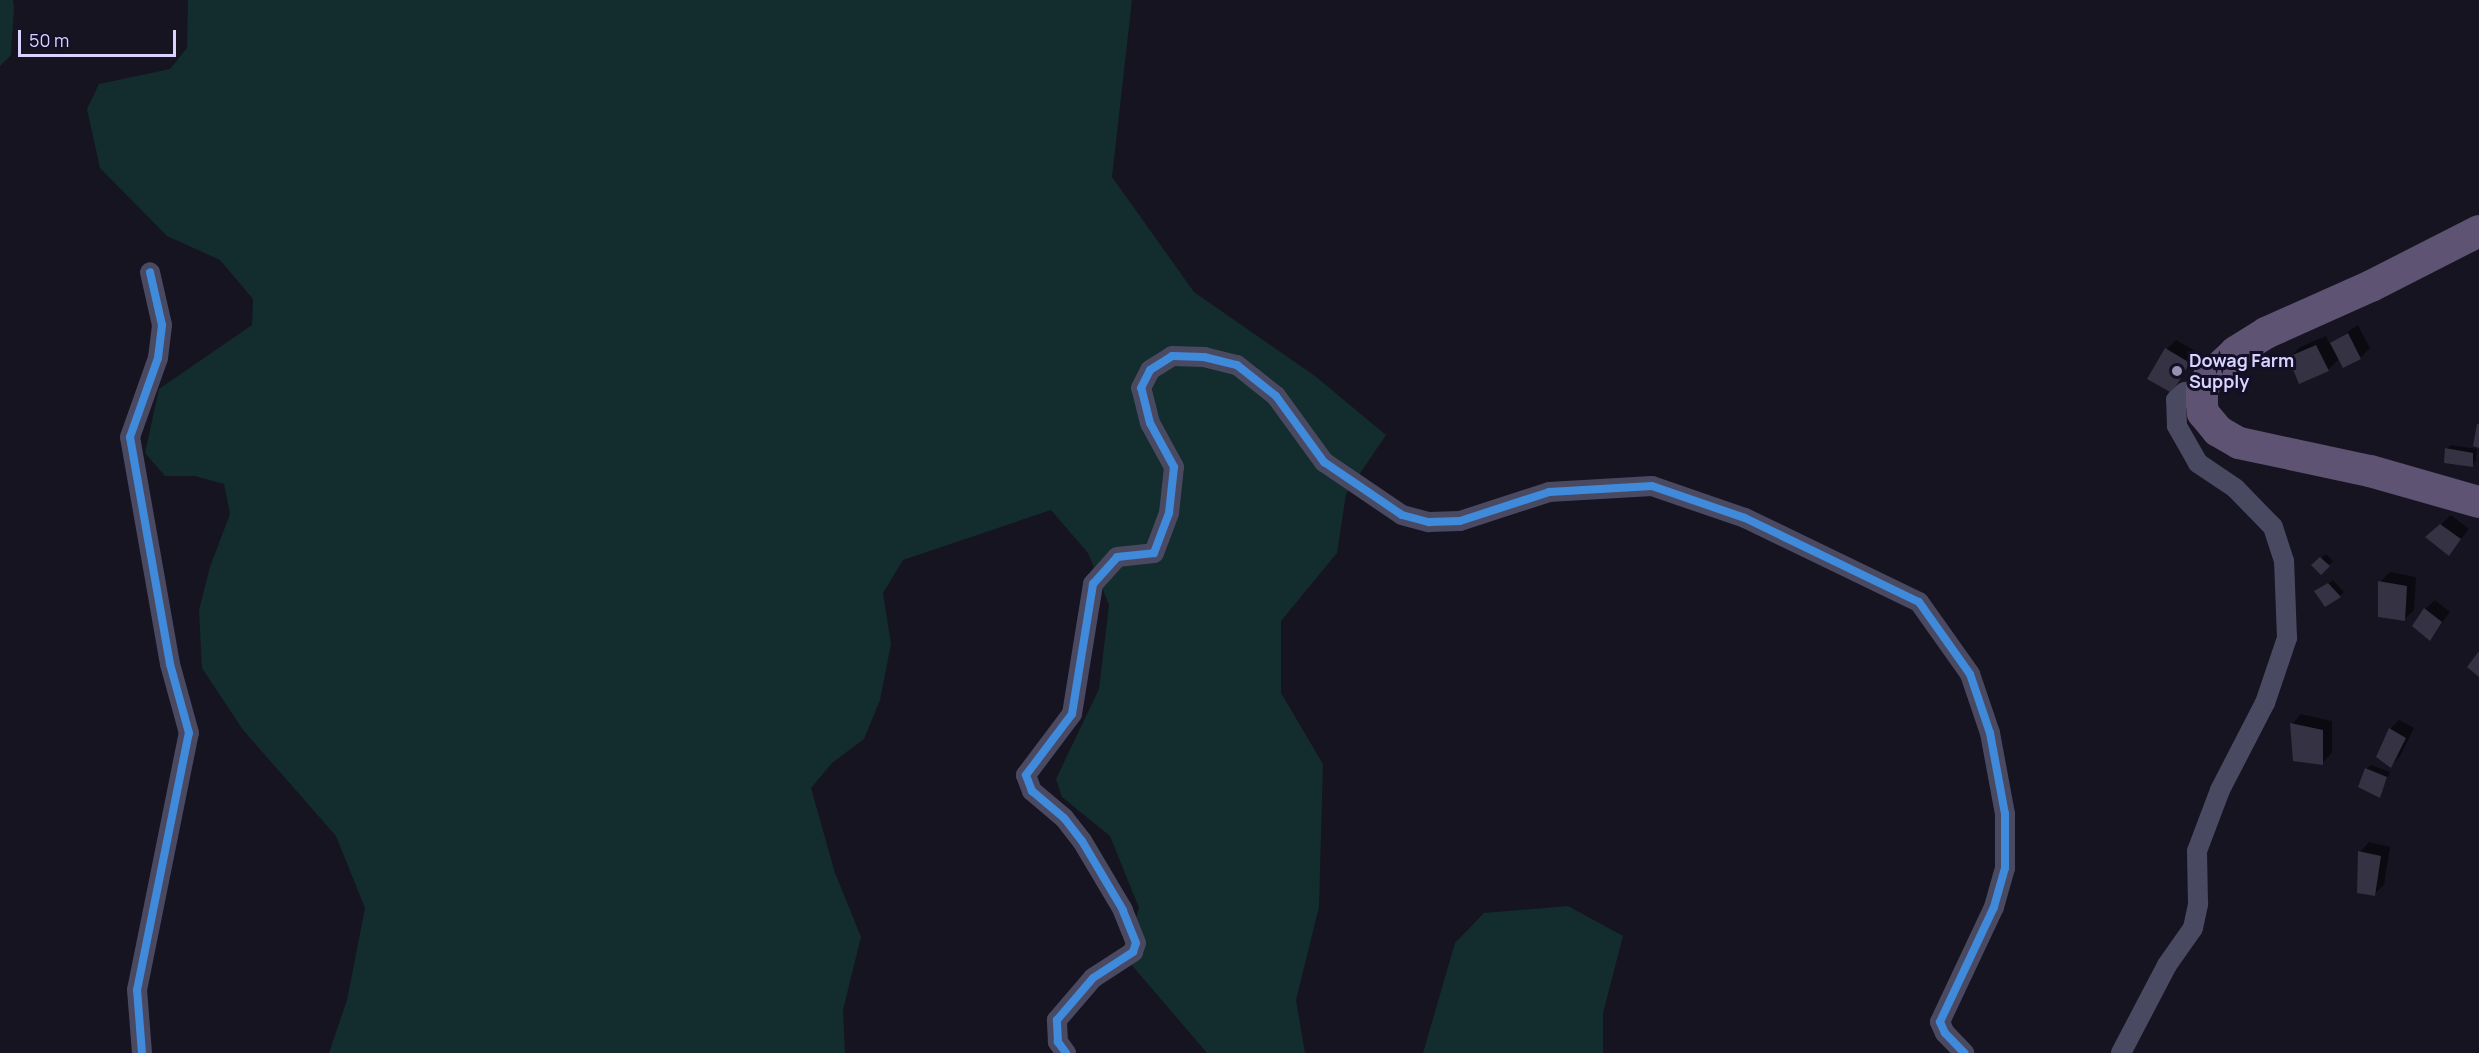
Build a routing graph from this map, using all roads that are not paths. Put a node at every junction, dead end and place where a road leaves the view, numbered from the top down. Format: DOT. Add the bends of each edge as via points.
graph roads {
  1 [pos="2479,231"];
  2 [pos="150,272"];
  3 [pos="2202,390"];
  4 [pos="2479,502"];
  5 [pos="142,1053"];
  6 [pos="1066,1053"];
  7 [pos="1964,1053"];
  8 [pos="2121,1053"];
  1 -- 3 [label="main road" via="2266,333 2219,364"];
  2 -- 5 [label="street" via="162,325 158,358 130,437 170,664 189,733 137,990"];
  3 -- 4 [label="main road" via="2204,413 2218,431 2239,443 2370,471"];
  3 -- 8 [label="street" via="2185,392 2176,400 2177,426 2198,463 2235,488 2273,527 2284,561 2288,638 2265,703 2220,790 2196,851 2198,904 2193,928 2167,965"];
  6 -- 7 [label="street" via="1058,1042 1057,1020 1093,978 1133,952 1136,943 1123,910 1082,841 1064,818 1032,791 1026,775 1072,714 1093,584 1117,557 1154,553 1169,513 1174,467 1150,423 1140,388 1150,370 1172,356 1204,357 1238,365 1276,396 1324,462 1402,515 1429,522 1460,521 1549,492 1652,486 1745,518 1919,602 1970,674 1976,702 1990,733 2005,814 2005,868 1994,908 1940,1022"];
}
